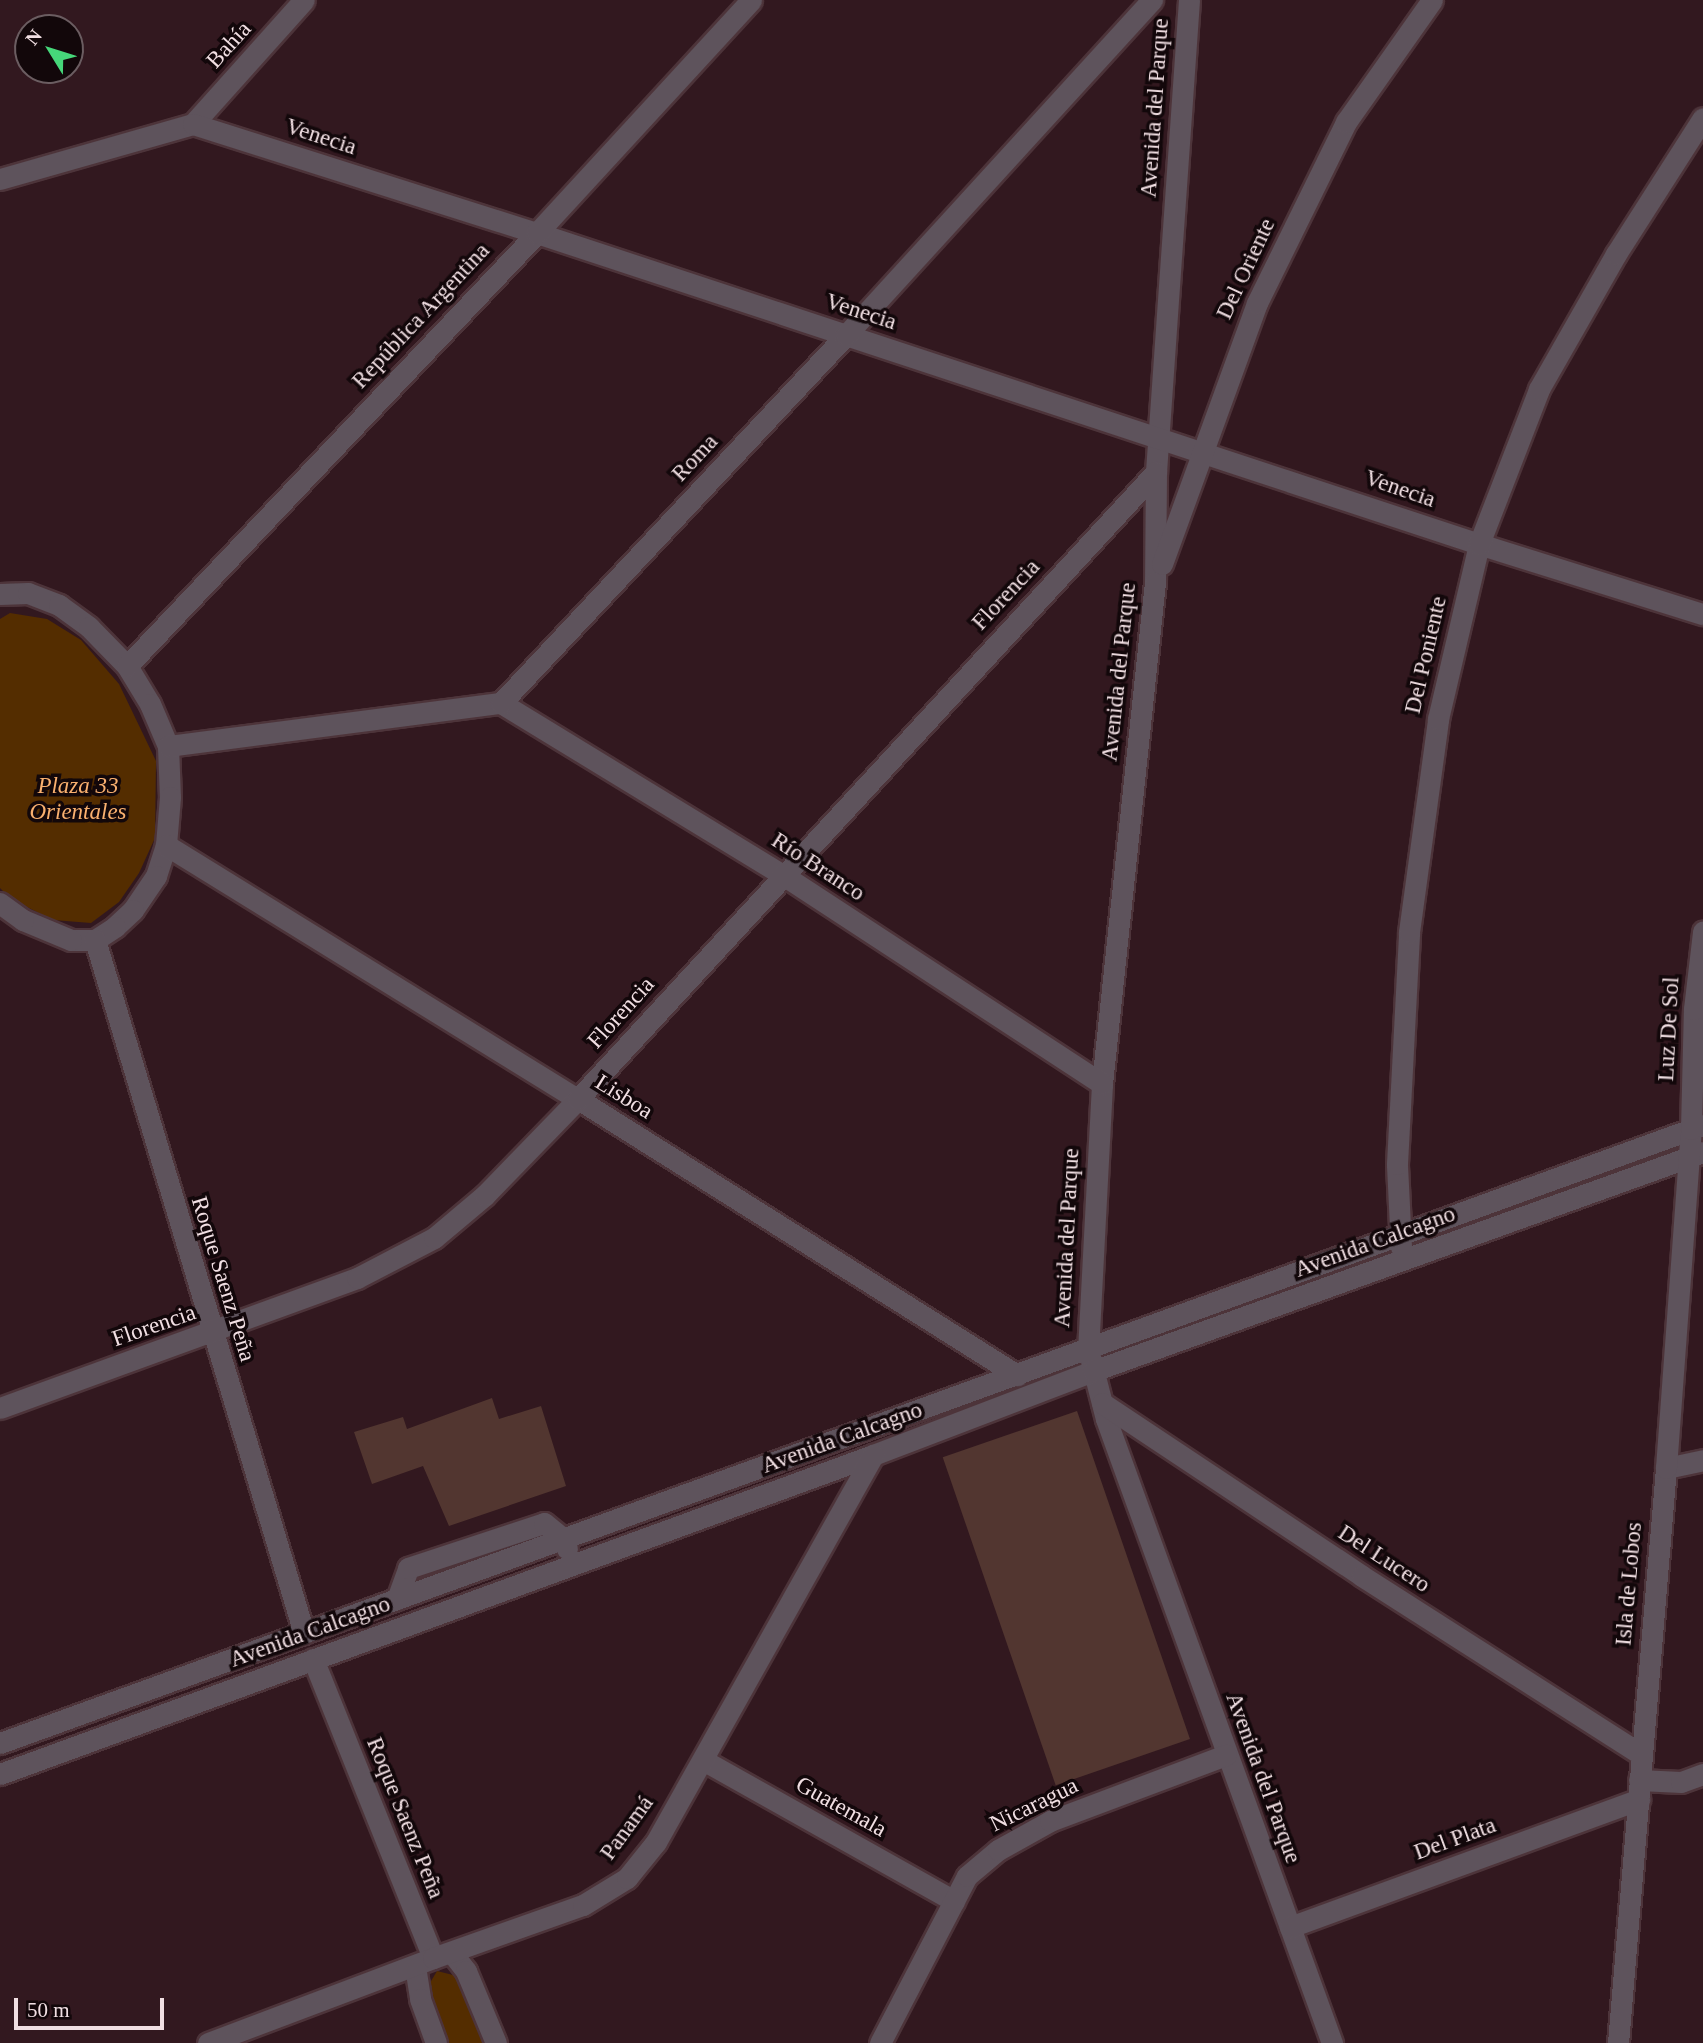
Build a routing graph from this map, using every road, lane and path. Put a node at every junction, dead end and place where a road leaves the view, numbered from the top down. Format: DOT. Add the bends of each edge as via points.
graph roads {
  1 [pos="304,0"];
  2 [pos="751,0"];
  3 [pos="1152,0"];
  4 [pos="1189,0"];
  5 [pos="1432,0"];
  6 [pos="1703,118"];
  7 [pos="193,124"];
  8 [pos="0,179"];
  9 [pos="537,233"];
  10 [pos="846,335"];
  11 [pos="1159,438"];
  12 [pos="1202,450"];
  13 [pos="1156,471"];
  14 [pos="1479,544"];
  15 [pos="1155,582"];
  16 [pos="0,594"];
  17 [pos="1703,614"];
  18 [pos="127,666"];
  19 [pos="501,703"];
  20 [pos="168,746"];
  21 [pos="166,845"];
  22 [pos="783,875"];
  23 [pos="0,904"];
  24 [pos="1703,932"];
  25 [pos="94,940"];
  26 [pos="1102,1084"];
  27 [pos="578,1099"];
  28 [pos="1697,1127"];
  29 [pos="1696,1155"];
  30 [pos="1400,1234"];
  31 [pos="1401,1260"];
  32 [pos="212,1333"];
  33 [pos="1088,1349"];
  34 [pos="1093,1371"];
  35 [pos="1017,1375"];
  36 [pos="1102,1403"];
  37 [pos="0,1408"];
  38 [pos="873,1455"];
  39 [pos="1703,1460"];
  40 [pos="1666,1468"];
  41 [pos="564,1539"];
  42 [pos="572,1564"];
  43 [pos="304,1633"];
  44 [pos="313,1659"];
  45 [pos="0,1743"];
  46 [pos="1640,1754"];
  47 [pos="1226,1755"];
  48 [pos="703,1760"];
  49 [pos="0,1774"];
  50 [pos="1703,1774"];
  51 [pos="1682,1782"];
  52 [pos="1639,1790"];
  53 [pos="1703,1790"];
  54 [pos="954,1901"];
  55 [pos="1290,1927"];
  56 [pos="434,1959"];
  57 [pos="208,2043"];
  58 [pos="436,2043"];
  59 [pos="496,2043"];
  60 [pos="880,2043"];
  61 [pos="1332,2043"];
  62 [pos="1618,2043"];
  1 -- 7 [label="street, Bahía"];
  2 -- 9 [label="street, República Argentina"];
  3 -- 10 [label="street, Roma"];
  4 -- 11 [label="street, Avenida del Parque"];
  5 -- 12 [label="street, Del Oriente" via="1346,122 1256,303"];
  6 -- 14 [label="street, Del Poniente" via="1616,254 1538,389"];
  7 -- 8 [label="street"];
  7 -- 9 [label="street, Venecia"];
  9 -- 10 [label="street, Venecia"];
  9 -- 18 [label="street, República Argentina"];
  10 -- 11 [label="street, Venecia"];
  10 -- 19 [label="street, Roma"];
  11 -- 12 [label="street, Venecia"];
  11 -- 13 [label="street, Avenida del Parque"];
  12 -- 14 [label="street, Venecia"];
  12 -- 15 [label="street, Del Oriente"];
  13 -- 15 [label="street, Avenida del Parque"];
  13 -- 22 [label="street, Florencia"];
  14 -- 17 [label="street, Venecia"];
  14 -- 30 [label="street, Del Poniente" via="1438,719 1409,932 1397,1164"];
  15 -- 26 [label="street, Avenida del Parque"];
  16 -- 18 [label="street" via="28,593 59,605 89,627"];
  18 -- 20 [label="street"];
  19 -- 20 [label="street"];
  19 -- 22 [label="street, Río Branco"];
  20 -- 21 [label="street"];
  21 -- 25 [label="street" via="156,876 133,910"];
  21 -- 27 [label="street, Lisboa"];
  22 -- 26 [label="street, Río Branco"];
  22 -- 27 [label="street, Florencia"];
  23 -- 25 [label="street" via="49,932 71,940"];
  24 -- 28 [label="street, Luz De Sol" via="1695,1009"];
  25 -- 32 [label="street, Roque Saenz Peña"];
  26 -- 33 [label="street, Avenida del Parque"];
  27 -- 32 [label="street, Florencia" via="485,1195 434,1238 357,1278"];
  27 -- 35 [label="street, Lisboa"];
  28 -- 29 [label="street, Isla de Lobos"];
  28 -- 30 [label="street, Avenida Calcagno"];
  29 -- 31 [label="street, Avenida Calcagno"];
  29 -- 40 [label="street, Isla de Lobos"];
  30 -- 31 [label="street, Del Poniente"];
  30 -- 33 [label="street, Avenida Calcagno"];
  31 -- 34 [label="street, Avenida Calcagno"];
  32 -- 37 [label="street, Florencia"];
  32 -- 43 [label="street, Roque Saenz Peña"];
  33 -- 34 [label="street, Avenida del Parque"];
  33 -- 35 [label="street, Avenida Calcagno"];
  34 -- 36 [label="street, Avenida del Parque"];
  34 -- 38 [label="street, Avenida Calcagno"];
  35 -- 41 [label="street, Avenida Calcagno"];
  36 -- 46 [label="street, Del Lucero"];
  36 -- 47 [label="street, Avenida del Parque"];
  38 -- 42 [label="street, Avenida Calcagno"];
  38 -- 48 [label="street, Panamá"];
  39 -- 40 [label="street"];
  40 -- 46 [label="street, Isla de Lobos"];
  41 -- 42 [label="street"];
  41 -- 43 [label="street, Avenida Calcagno"];
  42 -- 44 [label="street, Avenida Calcagno"];
  43 -- 44 [label="street, Roque Saenz Peña" via="297,1649"];
  43 -- 45 [label="street, Avenida Calcagno"];
  44 -- 49 [label="street, Avenida Calcagno"];
  44 -- 56 [label="street, Roque Saenz Peña"];
  46 -- 52 [label="street, Isla de Lobos"];
  47 -- 54 [label="street, Nicaragua" via="1021,1835 968,1876"];
  47 -- 55 [label="street, Avenida del Parque"];
  48 -- 54 [label="street, Guatemala"];
  48 -- 56 [label="street, Panamá" via="656,1842 627,1878 583,1905"];
  50 -- 51 [label="street, Del Plata"];
  51 -- 52 [label="street, Del Plata"];
  51 -- 53 [label="street"];
  52 -- 55 [label="street, Del Plata"];
  52 -- 62 [label="street, Isla de Lobos"];
  54 -- 60 [label="street, Nicaragua"];
  55 -- 61 [label="street, Avenida del Parque"];
  56 -- 57 [label="street, Panamá"];
  56 -- 58 [label="street, Roque Saenz Peña" via="420,1999"];
  56 -- 59 [label="street, Roque Saenz Peña" via="466,1971"];
}
